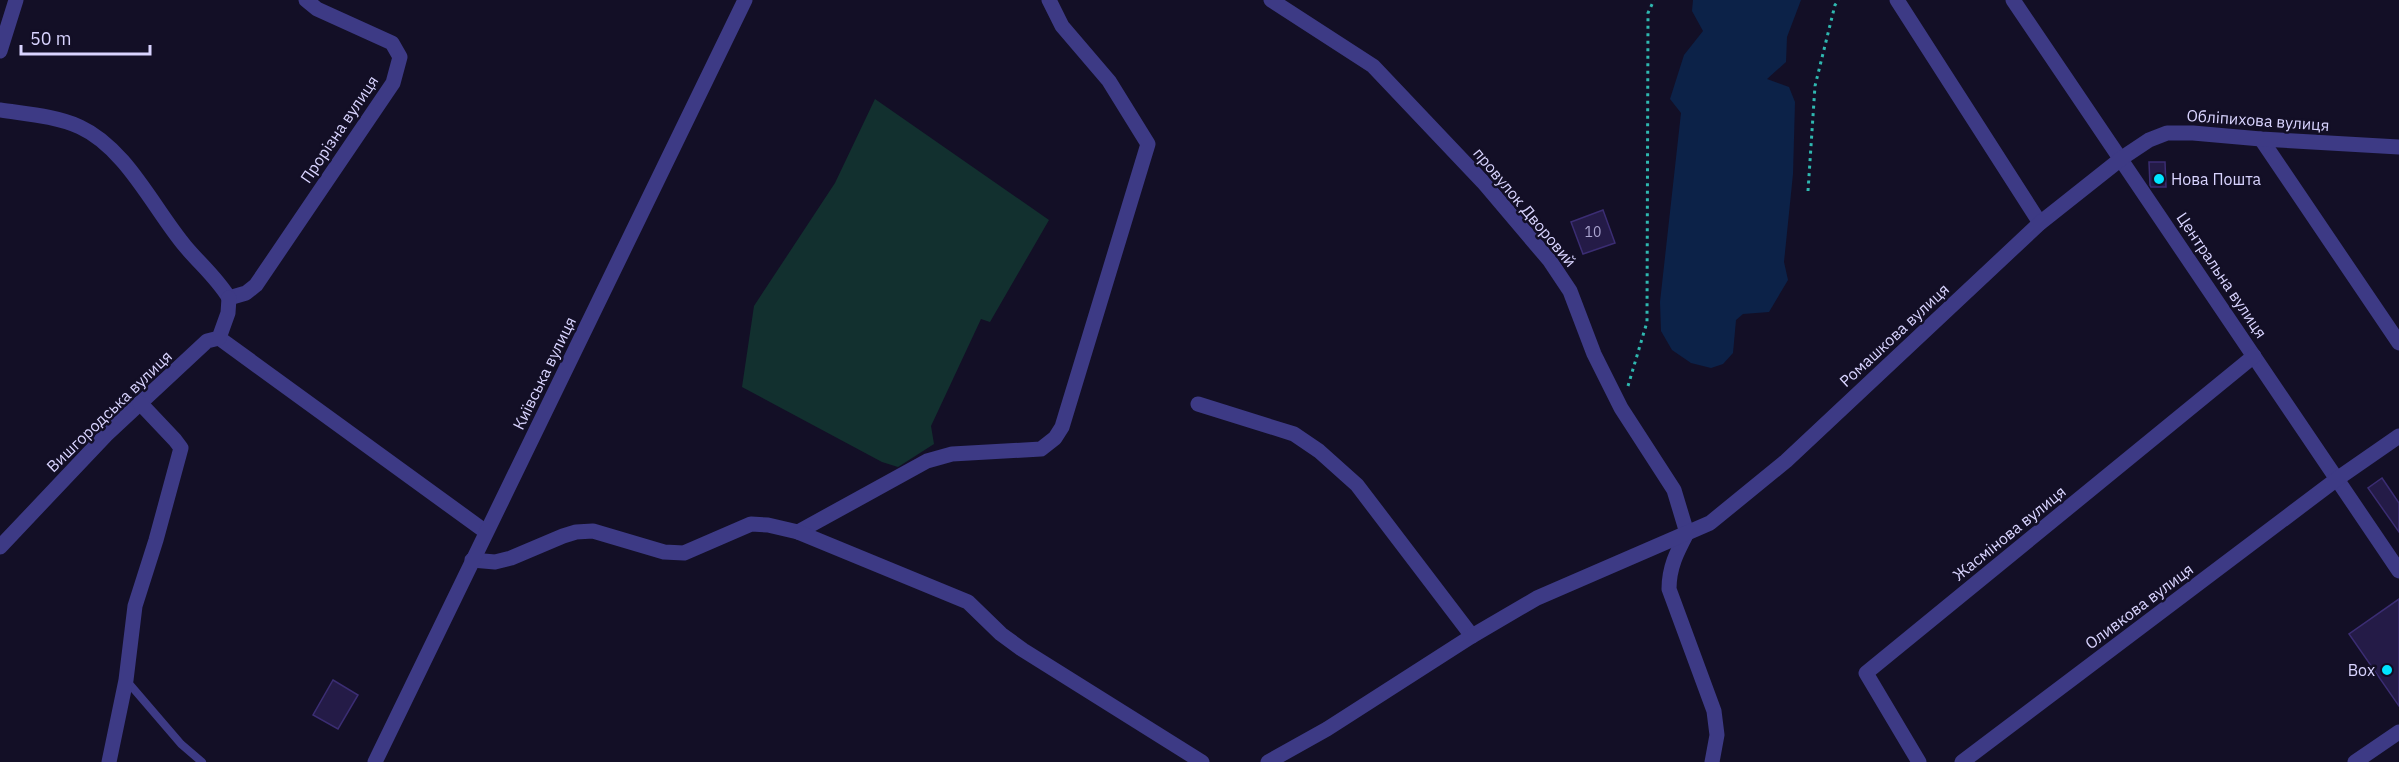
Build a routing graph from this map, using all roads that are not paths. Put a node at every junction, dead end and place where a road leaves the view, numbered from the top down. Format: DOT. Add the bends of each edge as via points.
graph roads {
  1 [pos="16,0"];
  2 [pos="306,0"];
  3 [pos="745,0"];
  4 [pos="1048,0"];
  5 [pos="1271,0"];
  6 [pos="1897,0"];
  7 [pos="2013,0"];
  8 [pos="0,51"];
  9 [pos="0,110"];
  10 [pos="2261,139"];
  11 [pos="2399,147"];
  12 [pos="2122,158"];
  13 [pos="2040,223"];
  14 [pos="229,298"];
  15 [pos="219,338"];
  16 [pos="2399,343"];
  17 [pos="2254,356"];
  18 [pos="140,403"];
  19 [pos="1198,404"];
  20 [pos="2399,436"];
  21 [pos="2337,479"];
  22 [pos="486,532"];
  23 [pos="798,532"];
  24 [pos="1688,533"];
  25 [pos="0,547"];
  26 [pos="472,560"];
  27 [pos="2399,572"];
  28 [pos="1472,636"];
  29 [pos="126,680"];
  30 [pos="2399,732"];
  31 [pos="109,762"];
  32 [pos="202,762"];
  33 [pos="375,762"];
  34 [pos="1202,762"];
  35 [pos="1269,762"];
  36 [pos="1712,762"];
  37 [pos="1919,762"];
  38 [pos="1962,762"];
  39 [pos="2355,762"];
  1 -- 8 [label="street"];
  2 -- 14 [label="street, Прорізна вулиця" via="317,9 392,43 400,57 393,83 255,285 246,293"];
  3 -- 22 [label="street, Київська вулиця"];
  4 -- 23 [label="street" via="1062,26 1109,81 1148,144 1062,427 1041,449 952,454 927,461"];
  5 -- 24 [label="street, провулок Дворовий" via="1373,66 1550,261 1570,291 1594,354 1621,408 1674,490"];
  6 -- 13 [label="street"];
  7 -- 12 [label="street, Центральна вулиця"];
  9 -- 14 [label="street" via="55,119 80,127 102,141"];
  10 -- 11 [label="street, Обліпихова вулиця"];
  10 -- 12 [label="street, Обліпихова вулиця" via="2167,133"];
  10 -- 16 [label="street"];
  12 -- 13 [label="street, Ромашкова вулиця"];
  12 -- 17 [label="street, Центральна вулиця"];
  13 -- 24 [label="street, Ромашкова вулиця" via="1786,461 1710,524"];
  14 -- 15 [label="street"];
  15 -- 18 [label="street, Вишгородська вулиця" via="207,342"];
  15 -- 22 [label="street"];
  17 -- 21 [label="street, Центральна вулиця"];
  17 -- 37 [label="street, Жасмінова вулиця" via="1866,673"];
  18 -- 25 [label="street, Вишгородська вулиця"];
  18 -- 29 [label="street" via="181,448 135,606"];
  19 -- 28 [label="street" via="1294,434 1319,451 1357,486"];
  20 -- 21 [label="street, Оливкова вулиця"];
  21 -- 27 [label="street, Центральна вулиця"];
  21 -- 38 [label="street, Оливкова вулиця"];
  22 -- 26 [label="street, Київська вулиця"];
  23 -- 26 [label="street" via="751,524 684,553 664,552 593,531 576,532 511,558 495,562"];
  23 -- 34 [label="street" via="968,602 1023,650"];
  24 -- 28 [label="street, Ромашкова вулиця" via="1537,598"];
  24 -- 36 [label="street" via="1676,553 1669,589 1714,711 1717,735"];
  26 -- 33 [label="street, Київська вулиця"];
  28 -- 35 [label="street, Ромашкова вулиця"];
  29 -- 31 [label="street"];
  29 -- 32 [label="lane" via="181,744"];
  30 -- 39 [label="street"];
}
